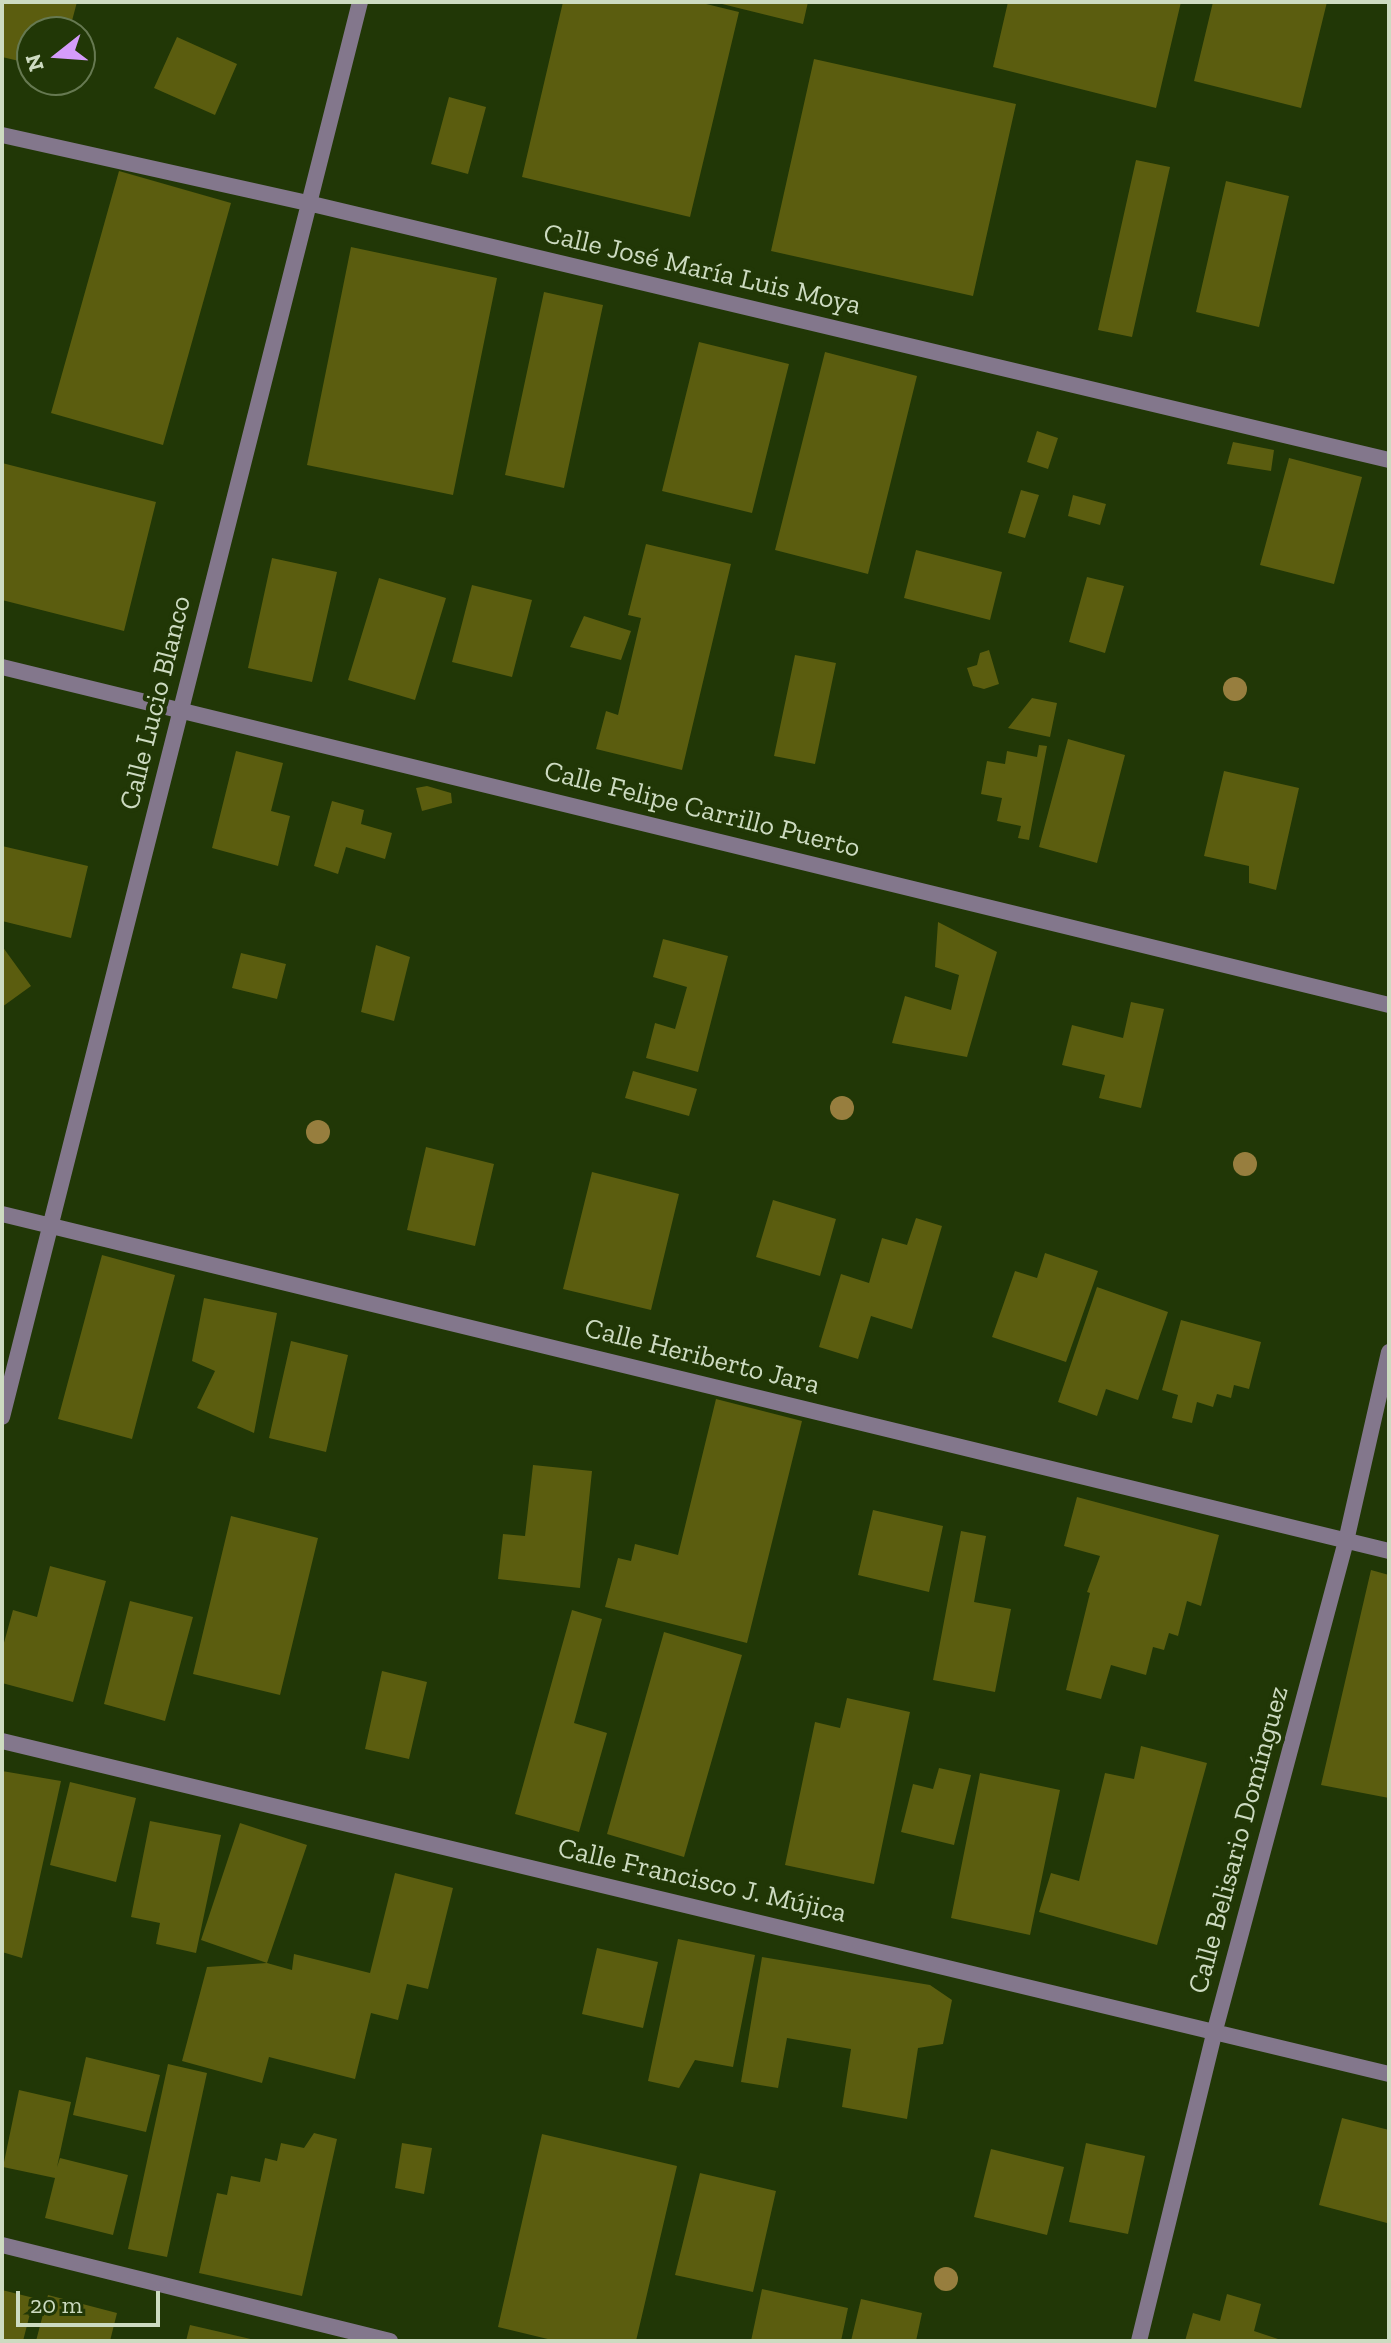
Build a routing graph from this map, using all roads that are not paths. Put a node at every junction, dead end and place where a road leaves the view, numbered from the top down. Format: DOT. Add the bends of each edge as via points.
graph roads {
  1 [pos="360,2"];
  2 [pos="2,135"];
  3 [pos="312,204"];
  4 [pos="1389,460"];
  5 [pos="2,667"];
  6 [pos="181,709"];
  7 [pos="1389,1005"];
  8 [pos="2,1214"];
  9 [pos="53,1226"];
  10 [pos="1389,1352"];
  11 [pos="2,1417"];
  12 [pos="1346,1541"];
  13 [pos="1389,1551"];
  14 [pos="2,1741"];
  15 [pos="1215,2030"];
  16 [pos="1389,2074"];
  17 [pos="2,2245"];
  18 [pos="390,2341"];
  19 [pos="1139,2341"];
  1 -- 3 [label="street, Calle Lucio Blanco"];
  2 -- 3 [label="street, Calle José María Luis Moya"];
  3 -- 4 [label="street, Calle José María Luis Moya"];
  3 -- 6 [label="street, Calle Lucio Blanco"];
  5 -- 6 [label="street, Calle Felipe Carrillo Puerto"];
  6 -- 7 [label="street, Calle Felipe Carrillo Puerto"];
  6 -- 9 [label="street, Calle Lucio Blanco"];
  8 -- 9 [label="street, Calle Heriberto Jara"];
  9 -- 11 [label="street, Calle Lucio Blanco"];
  9 -- 12 [label="street, Calle Heriberto Jara"];
  10 -- 12 [label="street, Calle Belisario Domínguez"];
  12 -- 13 [label="street, Calle Heriberto Jara"];
  12 -- 15 [label="street, Calle Belisario Domínguez"];
  14 -- 15 [label="street, Calle Francisco J. Mújica"];
  15 -- 16 [label="street, Calle Francisco J. Mújica"];
  15 -- 19 [label="street, Calle Belisario Domínguez"];
  17 -- 18 [label="street"];
}
